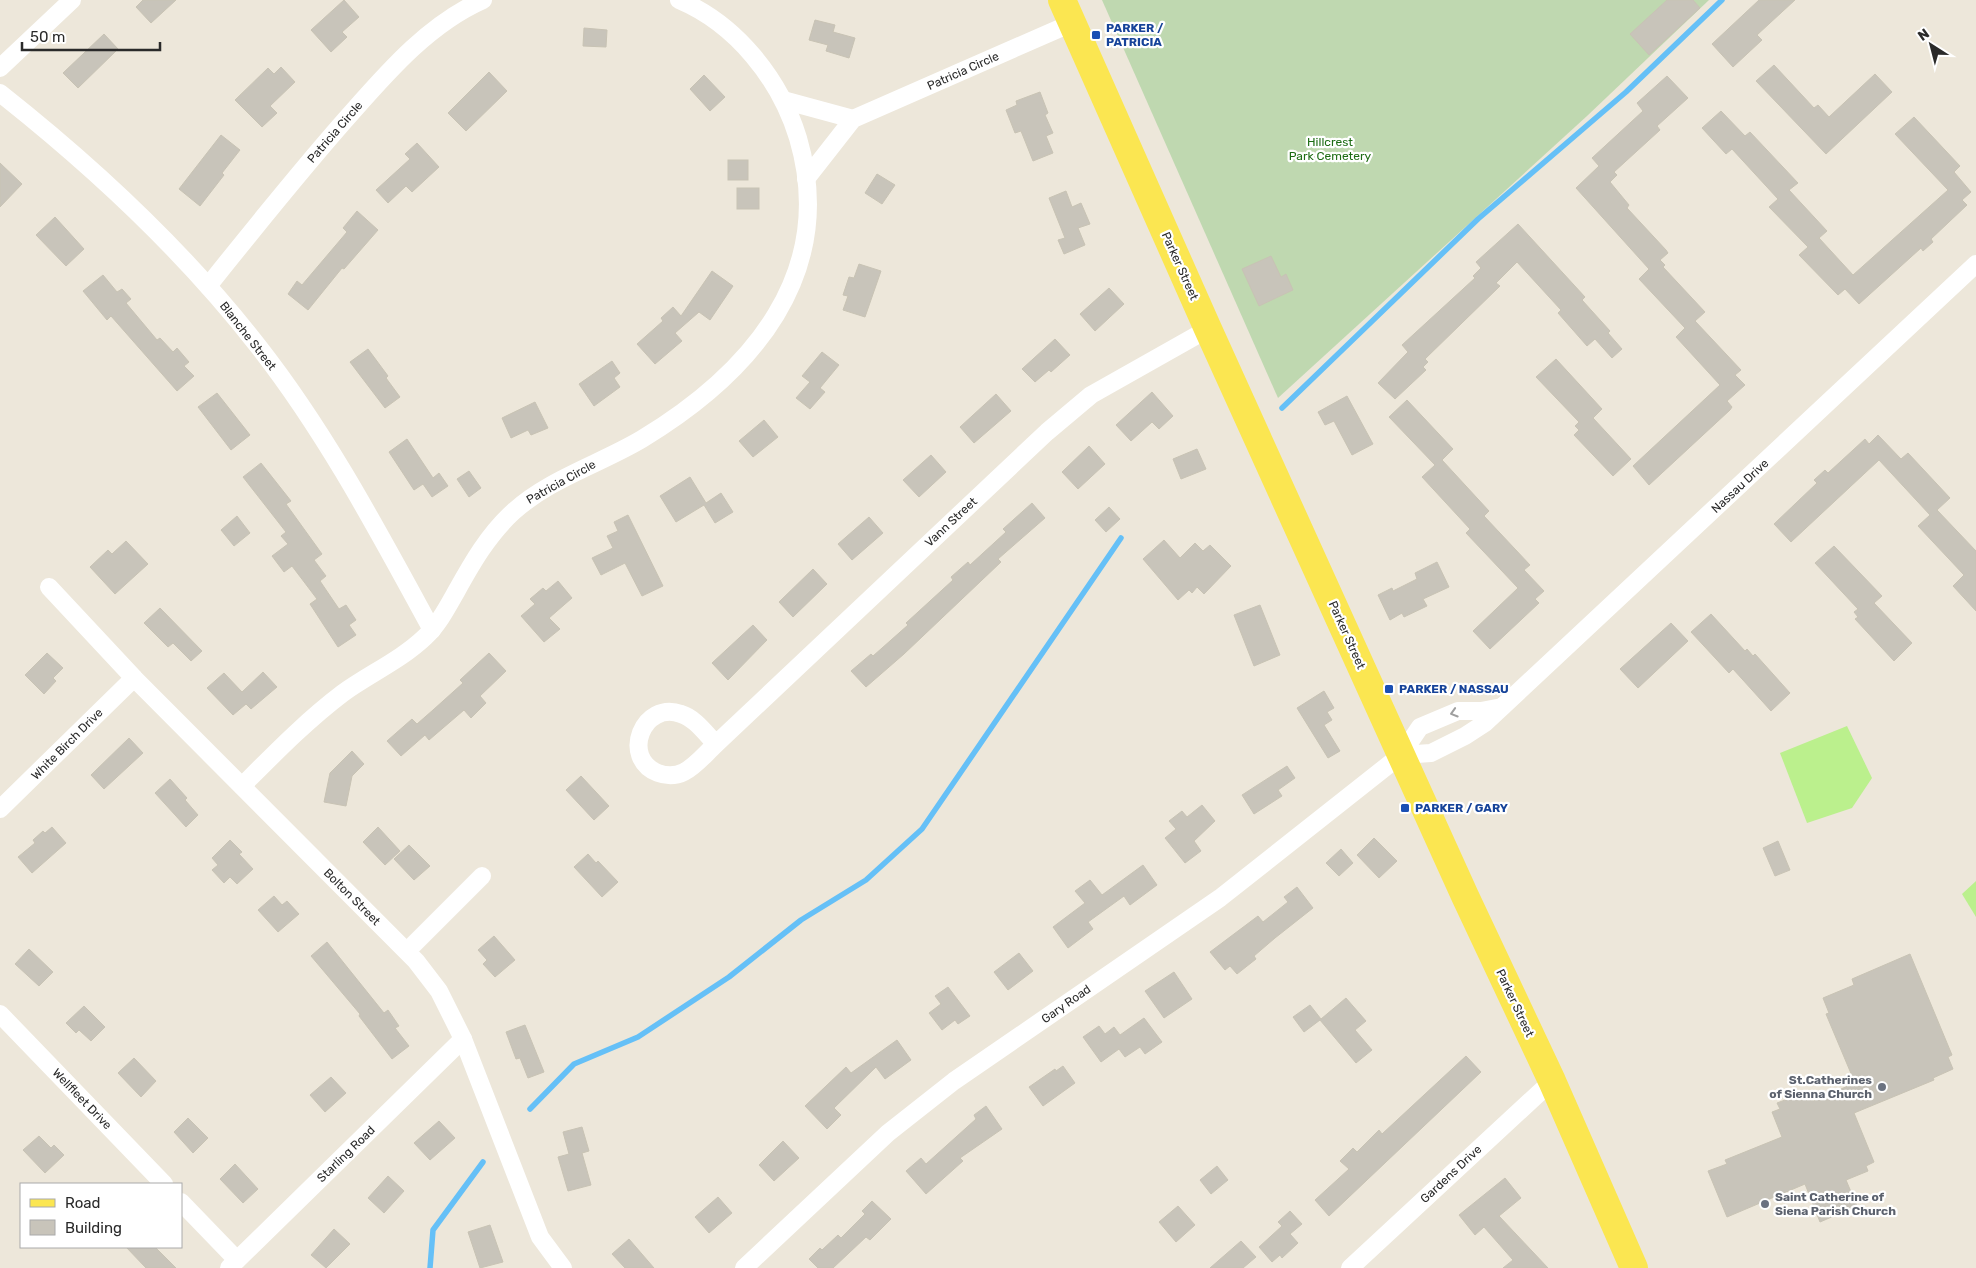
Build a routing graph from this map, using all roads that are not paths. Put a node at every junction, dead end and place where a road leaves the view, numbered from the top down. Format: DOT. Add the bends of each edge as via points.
graph roads {
  1 [pos="72,0"];
  2 [pos="483,0"];
  3 [pos="679,0"];
  4 [pos="1067,12"];
  5 [pos="0,68"];
  6 [pos="0,93"];
  7 [pos="783,100"];
  8 [pos="853,119"];
  9 [pos="806,179"];
  10 [pos="1976,264"];
  11 [pos="208,286"];
  12 [pos="1208,328"];
  13 [pos="49,587"];
  14 [pos="432,630"];
  15 [pos="134,678"];
  16 [pos="1502,707"];
  17 [pos="716,744"];
  18 [pos="1401,754"];
  19 [pos="242,786"];
  20 [pos="0,810"];
  21 [pos="482,876"];
  22 [pos="406,951"];
  23 [pos="0,1014"];
  24 [pos="463,1039"];
  25 [pos="1552,1081"];
  26 [pos="163,1183"];
  27 [pos="182,1203"];
  28 [pos="233,1264"];
  29 [pos="563,1268"];
  30 [pos="744,1268"];
  31 [pos="1350,1268"];
  32 [pos="1634,1268"];
  1 -- 5 [label="street"];
  2 -- 11 [label="street, Patricia Circle" via="461,9 403,58 331,136"];
  3 -- 7 [label="street, Patricia Circle" via="709,16 737,38 758,62"];
  4 -- 8 [label="street, Patricia Circle"];
  4 -- 12 [label="main road, Parker Street"];
  6 -- 11 [label="street, Blanche Street" via="62,142"];
  7 -- 8 [label="street"];
  7 -- 9 [label="street, Patricia Circle" via="799,140"];
  8 -- 9 [label="street, Patricia Circle"];
  9 -- 14 [label="street, Patricia Circle" via="807,219 798,267 778,314 747,354 710,390 650,434 534,495 514,510 482,546"];
  10 -- 16 [label="street, Nassau Drive"];
  11 -- 14 [label="street, Blanche Street" via="259,348 335,460"];
  12 -- 17 [label="street, Vann Street" via="1091,395 1047,432"];
  12 -- 18 [label="main road, Parker Street"];
  13 -- 15 [label="street, Bolton Street"];
  14 -- 19 [label="street, Patricia Circle" via="423,640 314,716"];
  15 -- 19 [label="street, Bolton Street"];
  15 -- 20 [label="street, White Birch Drive"];
  16 -- 18 [label="street, Nassau Drive" via="1465,736 1431,753"];
  16 -- 18 [label="street, one-way" via="1458,711 1420,727"];
  18 -- 25 [label="main road, Parker Street"];
  18 -- 30 [label="street, Gary Road" via="1220,898 947,1086 888,1133"];
  19 -- 22 [label="street, Bolton Street"];
  21 -- 22 [label="street"];
  22 -- 24 [label="street, Bolton Street" via="439,991"];
  23 -- 26 [label="street, Wellfleet Drive"];
  24 -- 28 [label="street, Starling Road"];
  24 -- 29 [label="street, Bolton Street" via="540,1237"];
  25 -- 31 [label="street, Gardens Drive"];
  25 -- 32 [label="main road, Parker Street"];
  27 -- 28 [label="street"];
}
